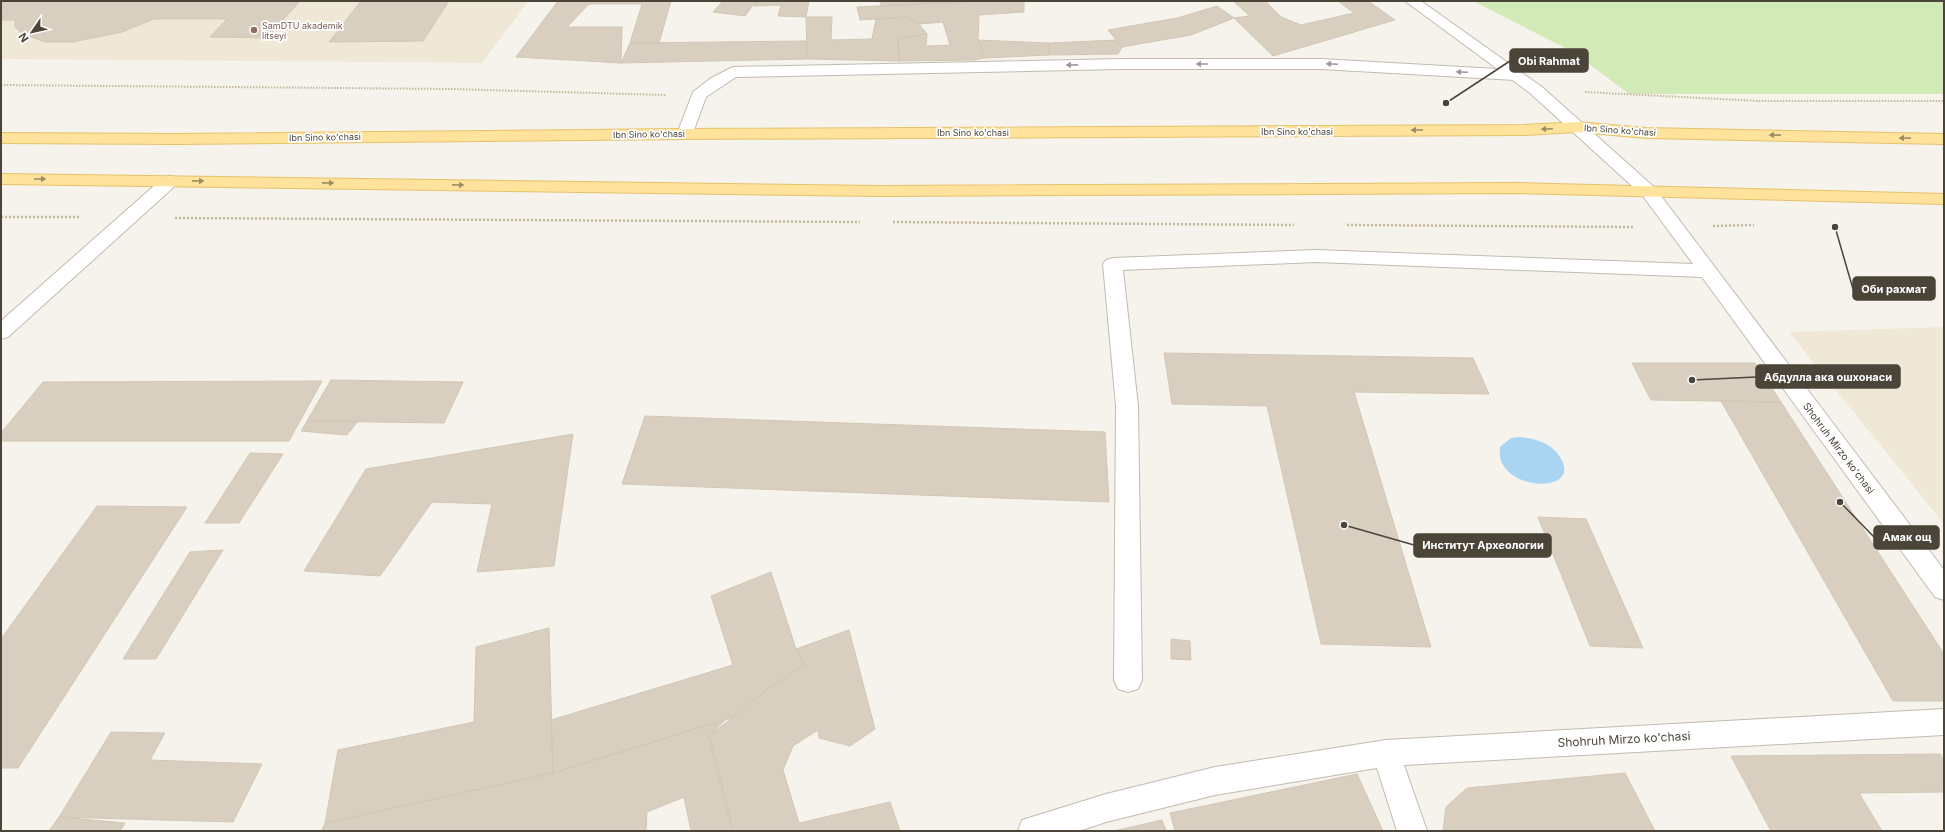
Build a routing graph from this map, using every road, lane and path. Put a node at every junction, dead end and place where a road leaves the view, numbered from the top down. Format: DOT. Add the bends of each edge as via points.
graph roads {
  1 [pos="1412,1"];
  2 [pos="1515,75"];
  3 [pos="1578,127"];
  4 [pos="685,134"];
  5 [pos="1,138"];
  6 [pos="1944,139"];
  7 [pos="1,179"];
  8 [pos="170,181"];
  9 [pos="1649,192"];
  10 [pos="1944,199"];
  11 [pos="1,217"];
  12 [pos="128,218"];
  13 [pos="862,222"];
  14 [pos="886,222"];
  15 [pos="1300,225"];
  16 [pos="1340,225"];
  17 [pos="1675,227"];
  18 [pos="1707,271"];
  19 [pos="1,332"];
  20 [pos="1944,589"];
  21 [pos="1128,680"];
  22 [pos="1944,722"];
  23 [pos="1386,753"];
  24 [pos="1033,831"];
  25 [pos="1412,831"];
  1 -- 2 [label="street, Shohruh Mirzo ko'chasi"];
  2 -- 3 [label="street, Shohruh Mirzo ko'chasi"];
  2 -- 4 [label="street, one-way" via="1321,64 1114,64 733,72 699,95"];
  3 -- 4 [label="main road, Ibn Sino ko'chasi, one-way" via="1516,130"];
  6 -- 3 [label="main road, Ibn Sino ko'chasi, one-way" via="1646,133"];
  3 -- 9 [label="street, Shohruh Mirzo ko'chasi"];
  4 -- 5 [label="main road, Ibn Sino ko'chasi" via="184,139"];
  7 -- 8 [label="main road, one-way"];
  8 -- 9 [label="main road, one-way" via="881,191 1518,188"];
  8 -- 12 [label="street"];
  9 -- 10 [label="main road"];
  9 -- 17 [label="street, Shohruh Mirzo ko'chasi"];
  11 -- 12 [label="path"];
  12 -- 13 [label="path"];
  12 -- 19 [label="street"];
  14 -- 15 [label="path"];
  16 -- 17 [label="path"];
  17 -- 18 [label="street, Shohruh Mirzo ko'chasi"];
  18 -- 20 [label="street, Shohruh Mirzo ko'chasi"];
  18 -- 21 [label="street" via="1316,256 1114,264 1127,406"];
  22 -- 23 [label="street, Shohruh Mirzo ko'chasi"];
  23 -- 24 [label="street, Shohruh Mirzo ko'chasi" via="1215,781 1106,808"];
  23 -- 25 [label="street"];
}
